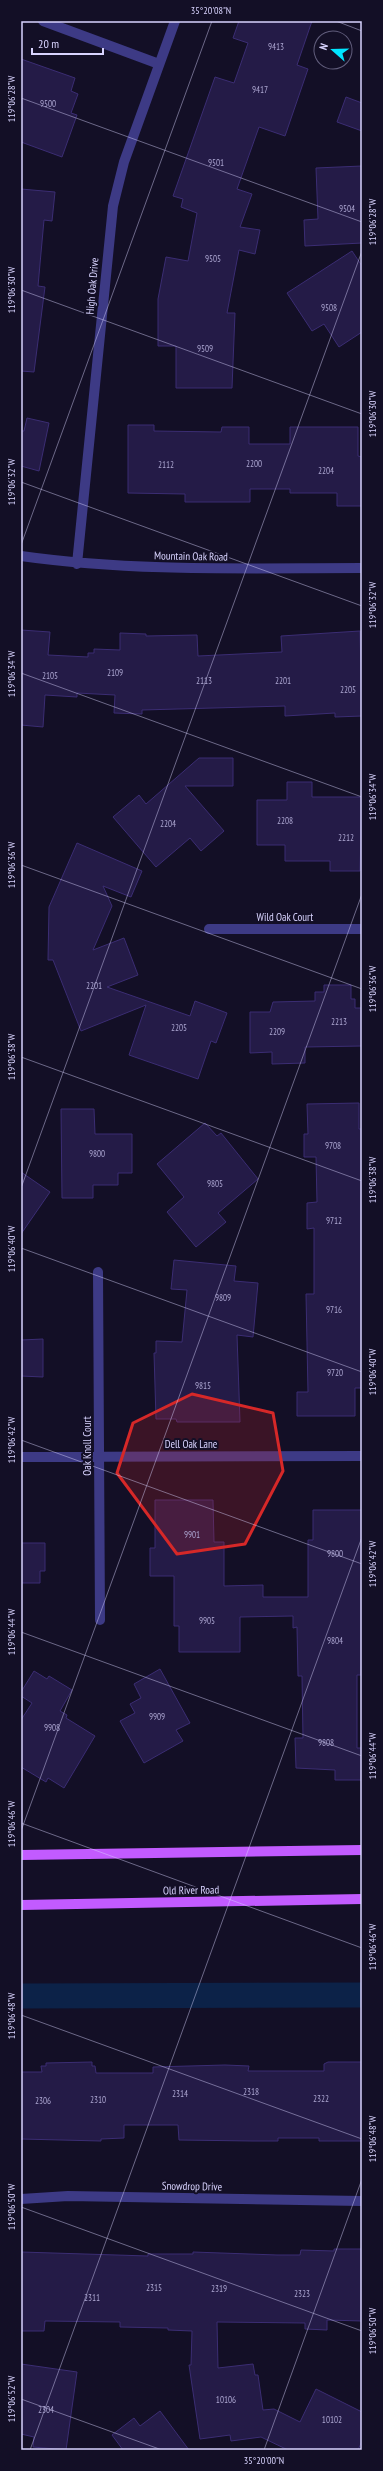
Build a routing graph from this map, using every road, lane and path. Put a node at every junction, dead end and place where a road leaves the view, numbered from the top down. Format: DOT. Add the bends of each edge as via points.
graph roads {
  1 [pos="43,21"];
  2 [pos="175,21"];
  3 [pos="159,64"];
  4 [pos="21,556"];
  5 [pos="77,564"];
  6 [pos="362,568"];
  7 [pos="362,928"];
  8 [pos="209,929"];
  9 [pos="98,1272"];
  10 [pos="362,1456"];
  11 [pos="21,1457"];
  12 [pos="99,1457"];
  13 [pos="100,1620"];
  14 [pos="362,1850"];
  15 [pos="21,1855"];
  16 [pos="362,1899"];
  17 [pos="21,1906"];
  18 [pos="21,2199"];
  19 [pos="362,2201"];
  1 -- 3 [label="street"];
  2 -- 3 [label="street, High Oak Drive"];
  3 -- 5 [label="street, High Oak Drive" via="124,162 113,206"];
  4 -- 5 [label="street, Mountain Oak Road"];
  5 -- 6 [label="street, Mountain Oak Road" via="167,568"];
  7 -- 8 [label="street, Wild Oak Court"];
  9 -- 12 [label="street, Oak Knoll Court"];
  10 -- 12 [label="street, Dell Oak Lane"];
  11 -- 12 [label="street, Dell Oak Lane"];
  12 -- 13 [label="street, Oak Knoll Court"];
  14 -- 15 [label="main road"];
  16 -- 17 [label="main road, Old River Road"];
  18 -- 19 [label="street, Snowdrop Drive" via="68,2196"];
}
